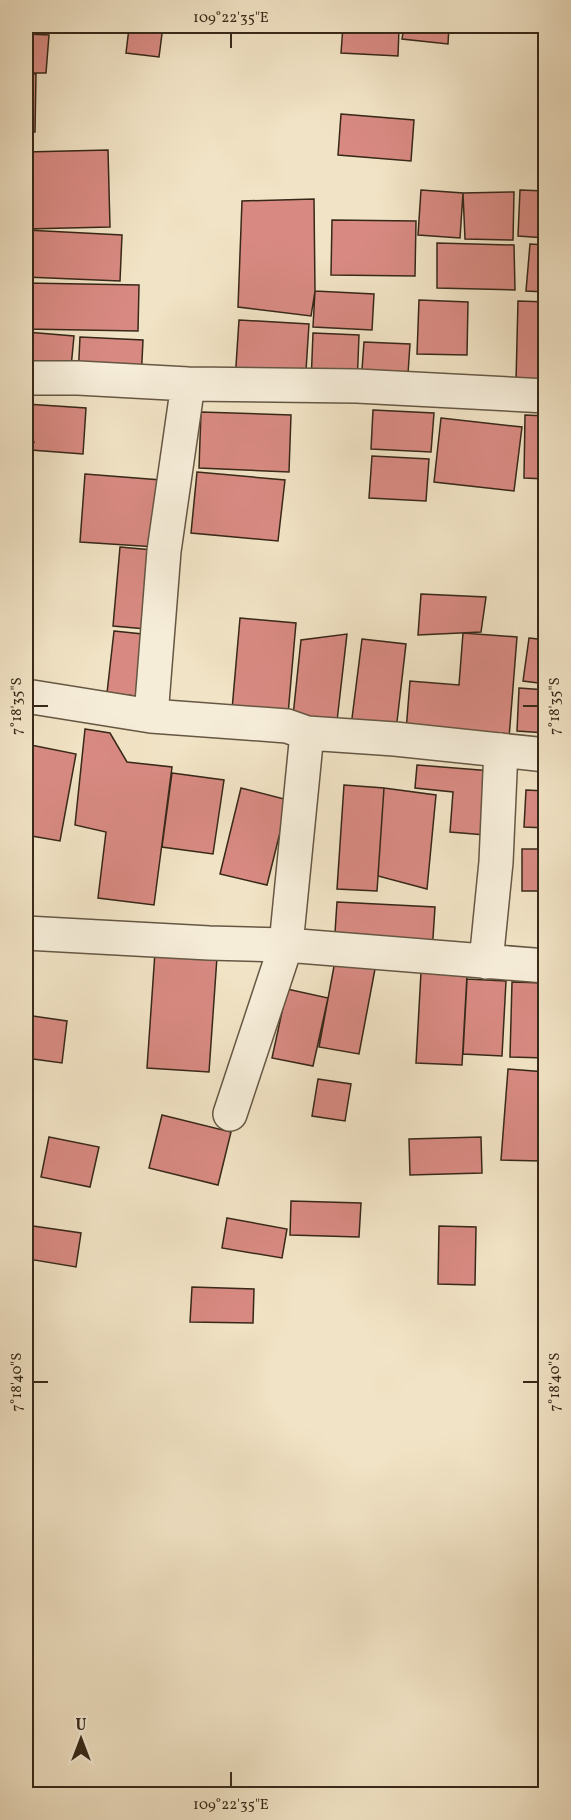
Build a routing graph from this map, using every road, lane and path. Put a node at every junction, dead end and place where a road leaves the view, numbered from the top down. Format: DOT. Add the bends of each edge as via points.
graph roads {
  1 [pos="26,378"];
  2 [pos="188,384"];
  3 [pos="546,396"];
  4 [pos="26,696"];
  5 [pos="151,716"];
  6 [pos="307,733"];
  7 [pos="501,750"];
  8 [pos="546,755"];
  9 [pos="26,933"];
  10 [pos="286,945"];
  11 [pos="486,962"];
  12 [pos="546,966"];
  13 [pos="230,1114"];
  1 -- 2 [label="street"];
  2 -- 3 [label="street" via="357,386"];
  2 -- 5 [label="street" via="164,551"];
  4 -- 5 [label="street"];
  5 -- 6 [label="street" via="287,726"];
  6 -- 7 [label="street"];
  6 -- 10 [label="street"];
  7 -- 8 [label="street"];
  7 -- 11 [label="street"];
  9 -- 10 [label="street"];
  10 -- 11 [label="street"];
  10 -- 13 [label="street"];
  11 -- 12 [label="street"];
}
